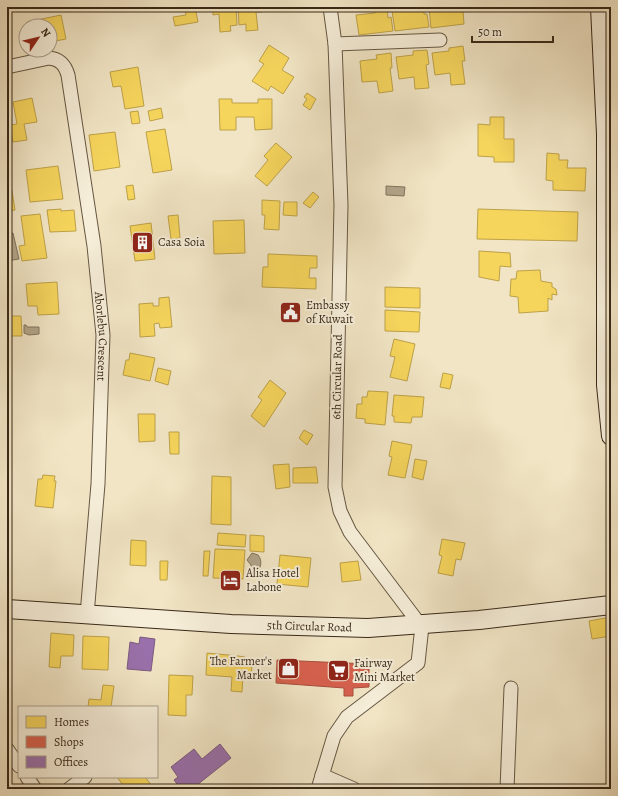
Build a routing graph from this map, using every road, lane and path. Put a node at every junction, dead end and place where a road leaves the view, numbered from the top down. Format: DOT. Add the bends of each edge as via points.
graph roads {
  1 [pos="330,7"];
  2 [pos="600,7"];
  3 [pos="440,40"];
  4 [pos="335,44"];
  5 [pos="7,67"];
  6 [pos="611,436"];
  7 [pos="611,605"];
  8 [pos="7,609"];
  9 [pos="87,615"];
  10 [pos="421,626"];
  11 [pos="511,688"];
  12 [pos="7,749"];
  13 [pos="18,765"];
  14 [pos="322,775"];
  15 [pos="28,778"];
  16 [pos="84,778"];
  17 [pos="35,789"];
  18 [pos="68,789"];
  19 [pos="318,789"];
  20 [pos="354,789"];
  21 [pos="507,789"];
  1 -- 4 [label="street, 6th Circular Road"];
  2 -- 6 [label="street" via="606,134 606,385"];
  3 -- 4 [label="street"];
  4 -- 10 [label="street, 6th Circular Road" via="341,205 335,486 340,511 350,532"];
  5 -- 9 [label="street, Aborlebu Crescent" via="49,58 61,62 65,67 92,231 103,335 98,484"];
  7 -- 10 [label="street, 5th Circular Road"];
  8 -- 9 [label="street, 5th Circular Road"];
  9 -- 10 [label="street, 5th Circular Road" via="318,628"];
  10 -- 14 [label="street" via="418,663 347,718 334,736"];
  11 -- 21 [label="street"];
  12 -- 13 [label="street"];
  14 -- 19 [label="street"];
  14 -- 20 [label="street"];
  15 -- 17 [label="street"];
  16 -- 18 [label="street"];
}
